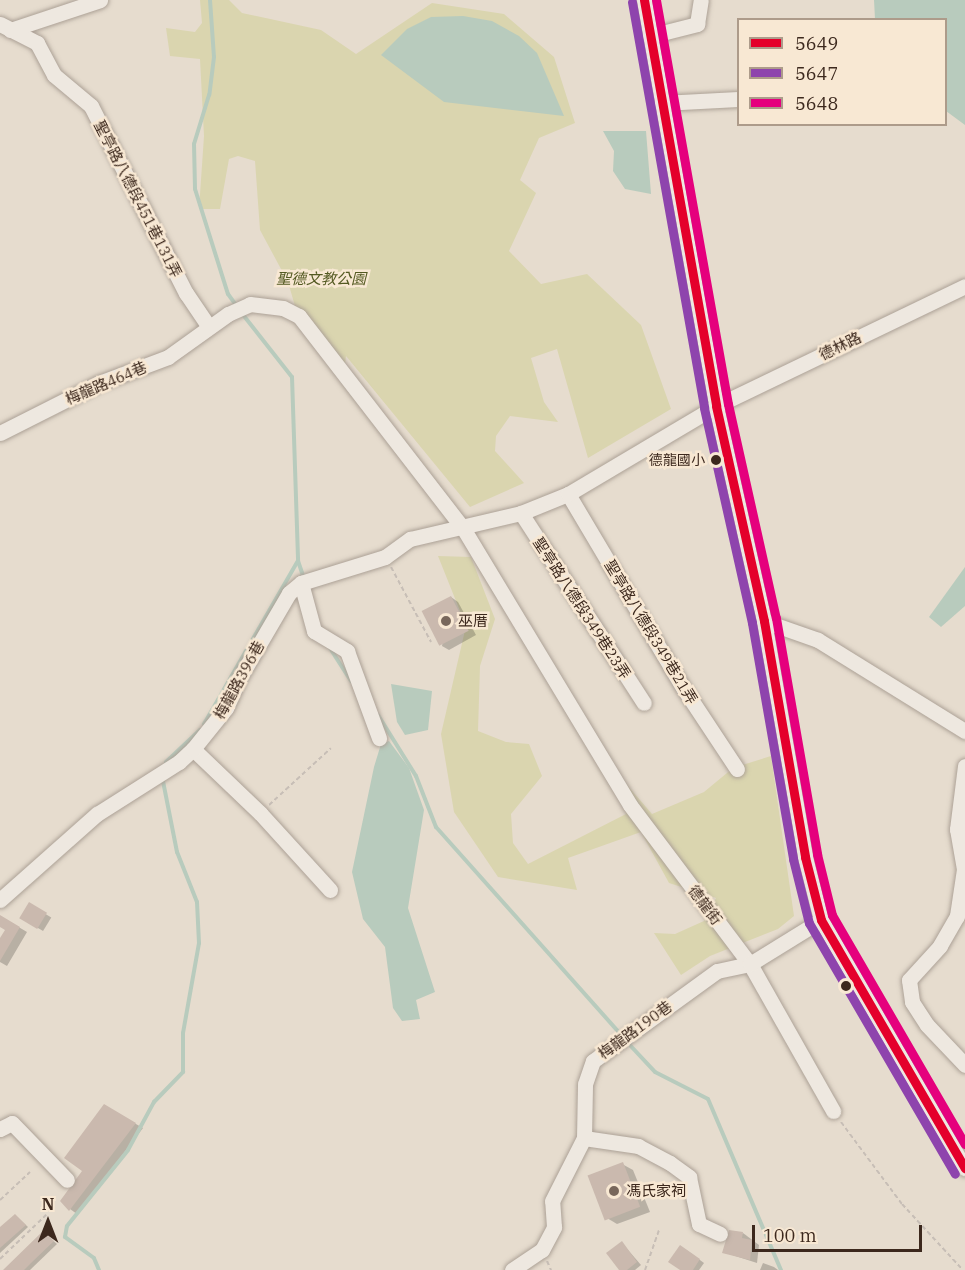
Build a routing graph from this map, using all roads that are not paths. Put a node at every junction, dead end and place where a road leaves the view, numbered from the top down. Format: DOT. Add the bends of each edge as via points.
graph roads {
  1 [pos="100,0"];
  2 [pos="644,0"];
  3 [pos="701,0"];
  4 [pos="5,27"];
  5 [pos="650,36"];
  6 [pos="737,99"];
  7 [pos="662,103"];
  8 [pos="965,286"];
  9 [pos="209,327"];
  10 [pos="716,406"];
  11 [pos="0,433"];
  12 [pos="568,494"];
  13 [pos="521,513"];
  14 [pos="463,528"];
  15 [pos="301,583"];
  16 [pos="764,621"];
  17 [pos="644,703"];
  18 [pos="965,731"];
  19 [pos="379,738"];
  20 [pos="193,749"];
  21 [pos="965,766"];
  22 [pos="737,769"];
  23 [pos="330,890"];
  24 [pos="0,900"];
  25 [pos="822,920"];
  26 [pos="750,964"];
  27 [pos="965,1065"];
  28 [pos="833,1111"];
  29 [pos="0,1129"];
  30 [pos="584,1138"];
  31 [pos="965,1168"];
  32 [pos="68,1180"];
  33 [pos="720,1234"];
  34 [pos="513,1270"];
  1 -- 4 [label="street"];
  2 -- 5 [label="street"];
  3 -- 5 [label="street" via="697,24"];
  4 -- 9 [label="street, 聖亭路八德段451巷131弄" via="37,43 54,75 90,106 186,293"];
  5 -- 7 [label="street"];
  6 -- 7 [label="street"];
  7 -- 10 [label="street"];
  8 -- 10 [label="street, 德林路"];
  9 -- 11 [label="street, 梅龍路464巷" via="168,357 99,383"];
  9 -- 14 [label="street, 梅龍路464巷" via="250,304 283,308 299,316"];
  10 -- 12 [label="street, 德林路"];
  10 -- 16 [label="street"];
  12 -- 13 [label="street, 梅龍路396巷"];
  12 -- 22 [label="street, 聖亭路八德段349巷21弄" via="684,689"];
  13 -- 14 [label="street, 梅龍路396巷"];
  13 -- 17 [label="street, 聖亭路八德段349巷23弄"];
  14 -- 15 [label="street, 梅龍路396巷" via="410,539 385,556"];
  14 -- 26 [label="street, 德龍街" via="630,805"];
  15 -- 19 [label="street" via="314,631 347,651"];
  15 -- 20 [label="street, 梅龍路396巷" via="289,593 226,708"];
  16 -- 18 [label="street" via="818,640"];
  16 -- 25 [label="street" via="806,857"];
  20 -- 23 [label="street" via="260,813"];
  20 -- 24 [label="street, 梅龍路396巷" via="97,814"];
  21 -- 27 [label="street" via="957,829 964,869 957,916 940,946 909,980 912,1002 927,1025"];
  25 -- 26 [label="street, 梅龍路190巷"];
  25 -- 31 [label="street"];
  26 -- 28 [label="street, 德龍街"];
  26 -- 30 [label="street, 梅龍路190巷" via="717,971 593,1061 585,1084"];
  29 -- 32 [label="street" via="12,1123"];
  30 -- 33 [label="street" via="638,1146 670,1163 689,1177 699,1224"];
  30 -- 34 [label="street, 梅龍路190巷" via="554,1190 554,1227 542,1250"];
}
